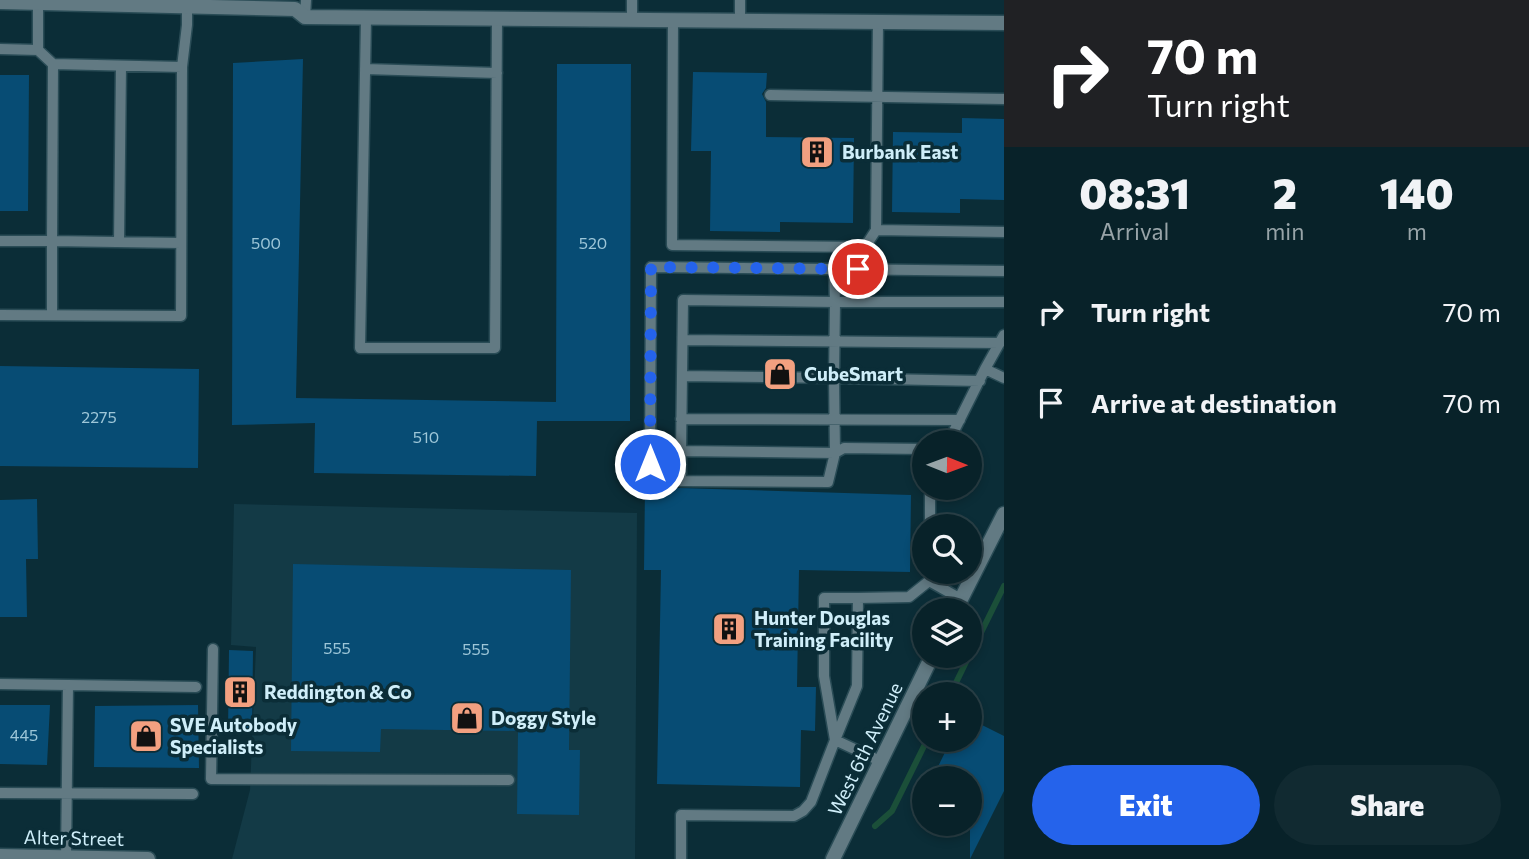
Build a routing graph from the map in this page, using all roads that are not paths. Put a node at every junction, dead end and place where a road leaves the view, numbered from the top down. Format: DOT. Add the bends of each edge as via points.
graph roads {
  1 [pos="306,0"];
  2 [pos="632,0"];
  3 [pos="740,0"];
  4 [pos="5,1"];
  5 [pos="38,2"];
  6 [pos="187,5"];
  7 [pos="305,17"];
  8 [pos="366,18"];
  9 [pos="497,19"];
  10 [pos="632,20"];
  11 [pos="673,20"];
  12 [pos="740,21"];
  13 [pos="878,22"];
  14 [pos="1004,23"];
  15 [pos="0,49"];
  16 [pos="38,50"];
  17 [pos="53,64"];
  18 [pos="121,66"];
  19 [pos="182,67"];
  20 [pos="365,69"];
  21 [pos="497,73"];
  22 [pos="770,95"];
  23 [pos="877,97"];
  24 [pos="1004,99"];
  25 [pos="876,230"];
  26 [pos="1004,232"];
  27 [pos="0,241"];
  28 [pos="52,241"];
  29 [pos="119,242"];
  30 [pos="181,243"];
  31 [pos="834,269"];
  32 [pos="1004,271"];
  33 [pos="835,302"];
  34 [pos="1004,302"];
  35 [pos="0,315"];
  36 [pos="52,315"];
  37 [pos="1002,339"];
  38 [pos="683,340"];
  39 [pos="834,342"];
  40 [pos="985,369"];
  41 [pos="682,376"];
  42 [pos="834,378"];
  43 [pos="1004,378"];
  44 [pos="979,381"];
  45 [pos="681,419"];
  46 [pos="835,420"];
  47 [pos="960,420"];
  48 [pos="955,430"];
  49 [pos="912,449"];
  50 [pos="681,451"];
  51 [pos="835,453"];
  52 [pos="681,481"];
  53 [pos="1004,514"];
  54 [pos="922,584"];
  55 [pos="936,584"];
  56 [pos="858,598"];
  57 [pos="951,598"];
  58 [pos="962,598"];
  59 [pos="213,649"];
  60 [pos="926,668"];
  61 [pos="0,684"];
  62 [pos="68,685"];
  63 [pos="196,687"];
  64 [pos="835,740"];
  65 [pos="880,761"];
  66 [pos="509,780"];
  67 [pos="0,793"];
  68 [pos="67,794"];
  69 [pos="193,794"];
  70 [pos="0,856"];
  71 [pos="66,858"];
  72 [pos="148,859"];
  73 [pos="681,859"];
  74 [pos="832,859"];
  1 -- 7 [label="lane"];
  2 -- 10 [label="lane"];
  3 -- 12 [label="lane"];
  4 -- 5 [label="street"];
  5 -- 6 [label="street"];
  5 -- 16 [label="lane"];
  6 -- 7 [label="street" via="295,9"];
  6 -- 19 [label="lane"];
  7 -- 8 [label="street"];
  8 -- 9 [label="street"];
  8 -- 20 [label="lane"];
  9 -- 10 [label="street"];
  9 -- 21 [label="lane"];
  10 -- 11 [label="street"];
  11 -- 12 [label="street"];
  11 -- 25 [label="lane" via="672,245 866,247"];
  12 -- 13 [label="street"];
  13 -- 14 [label="street"];
  13 -- 23 [label="lane"];
  15 -- 16 [label="lane"];
  16 -- 17 [label="lane"];
  17 -- 18 [label="lane"];
  17 -- 28 [label="lane"];
  18 -- 19 [label="lane"];
  18 -- 29 [label="lane"];
  19 -- 30 [label="lane"];
  20 -- 21 [label="lane"];
  20 -- 21 [label="lane" via="360,348 495,348"];
  22 -- 23 [label="lane"];
  23 -- 24 [label="lane"];
  23 -- 25 [label="lane"];
  25 -- 26 [label="lane"];
  27 -- 28 [label="lane"];
  28 -- 29 [label="lane"];
  28 -- 36 [label="lane"];
  29 -- 30 [label="lane"];
  30 -- 36 [label="lane" via="181,316"];
  31 -- 32 [label="lane"];
  31 -- 33 [label="lane"];
  31 -- 52 [label="lane" via="651,267 650,464 657,475"];
  33 -- 34 [label="lane"];
  33 -- 38 [label="lane" via="683,300"];
  33 -- 39 [label="lane"];
  35 -- 36 [label="lane"];
  37 -- 39 [label="lane"];
  37 -- 40 [label="lane"];
  38 -- 39 [label="lane"];
  38 -- 41 [label="lane"];
  39 -- 42 [label="lane"];
  40 -- 43 [label="lane"];
  40 -- 44 [label="lane"];
  41 -- 42 [label="lane"];
  41 -- 45 [label="lane"];
  42 -- 44 [label="lane"];
  42 -- 46 [label="lane"];
  44 -- 47 [label="lane"];
  45 -- 46 [label="lane"];
  45 -- 50 [label="lane"];
  46 -- 47 [label="lane"];
  46 -- 51 [label="lane"];
  47 -- 48 [label="lane"];
  49 -- 51 [label="lane" via="845,448"];
  50 -- 51 [label="lane"];
  50 -- 52 [label="lane"];
  51 -- 52 [label="lane" via="828,482"];
  53 -- 58 [label="street"];
  54 -- 56 [label="lane" via="909,597"];
  55 -- 57 [label="lane"];
  56 -- 64 [label="lane" via="857,686"];
  56 -- 64 [label="lane" via="824,598 824,676"];
  59 -- 66 [label="lane" via="211,779"];
  60 -- 65 [label="street, West 6th Avenue"];
  61 -- 62 [label="lane"];
  62 -- 63 [label="lane"];
  62 -- 68 [label="lane"];
  64 -- 65 [label="lane"];
  64 -- 73 [label="lane" via="811,802 803,811 794,816 681,815"];
  65 -- 74 [label="street, West 6th Avenue"];
  67 -- 68 [label="lane"];
  68 -- 69 [label="lane"];
  68 -- 71 [label="lane"];
  70 -- 71 [label="street, Alter Street"];
  71 -- 72 [label="street, Alter Street"];
}
